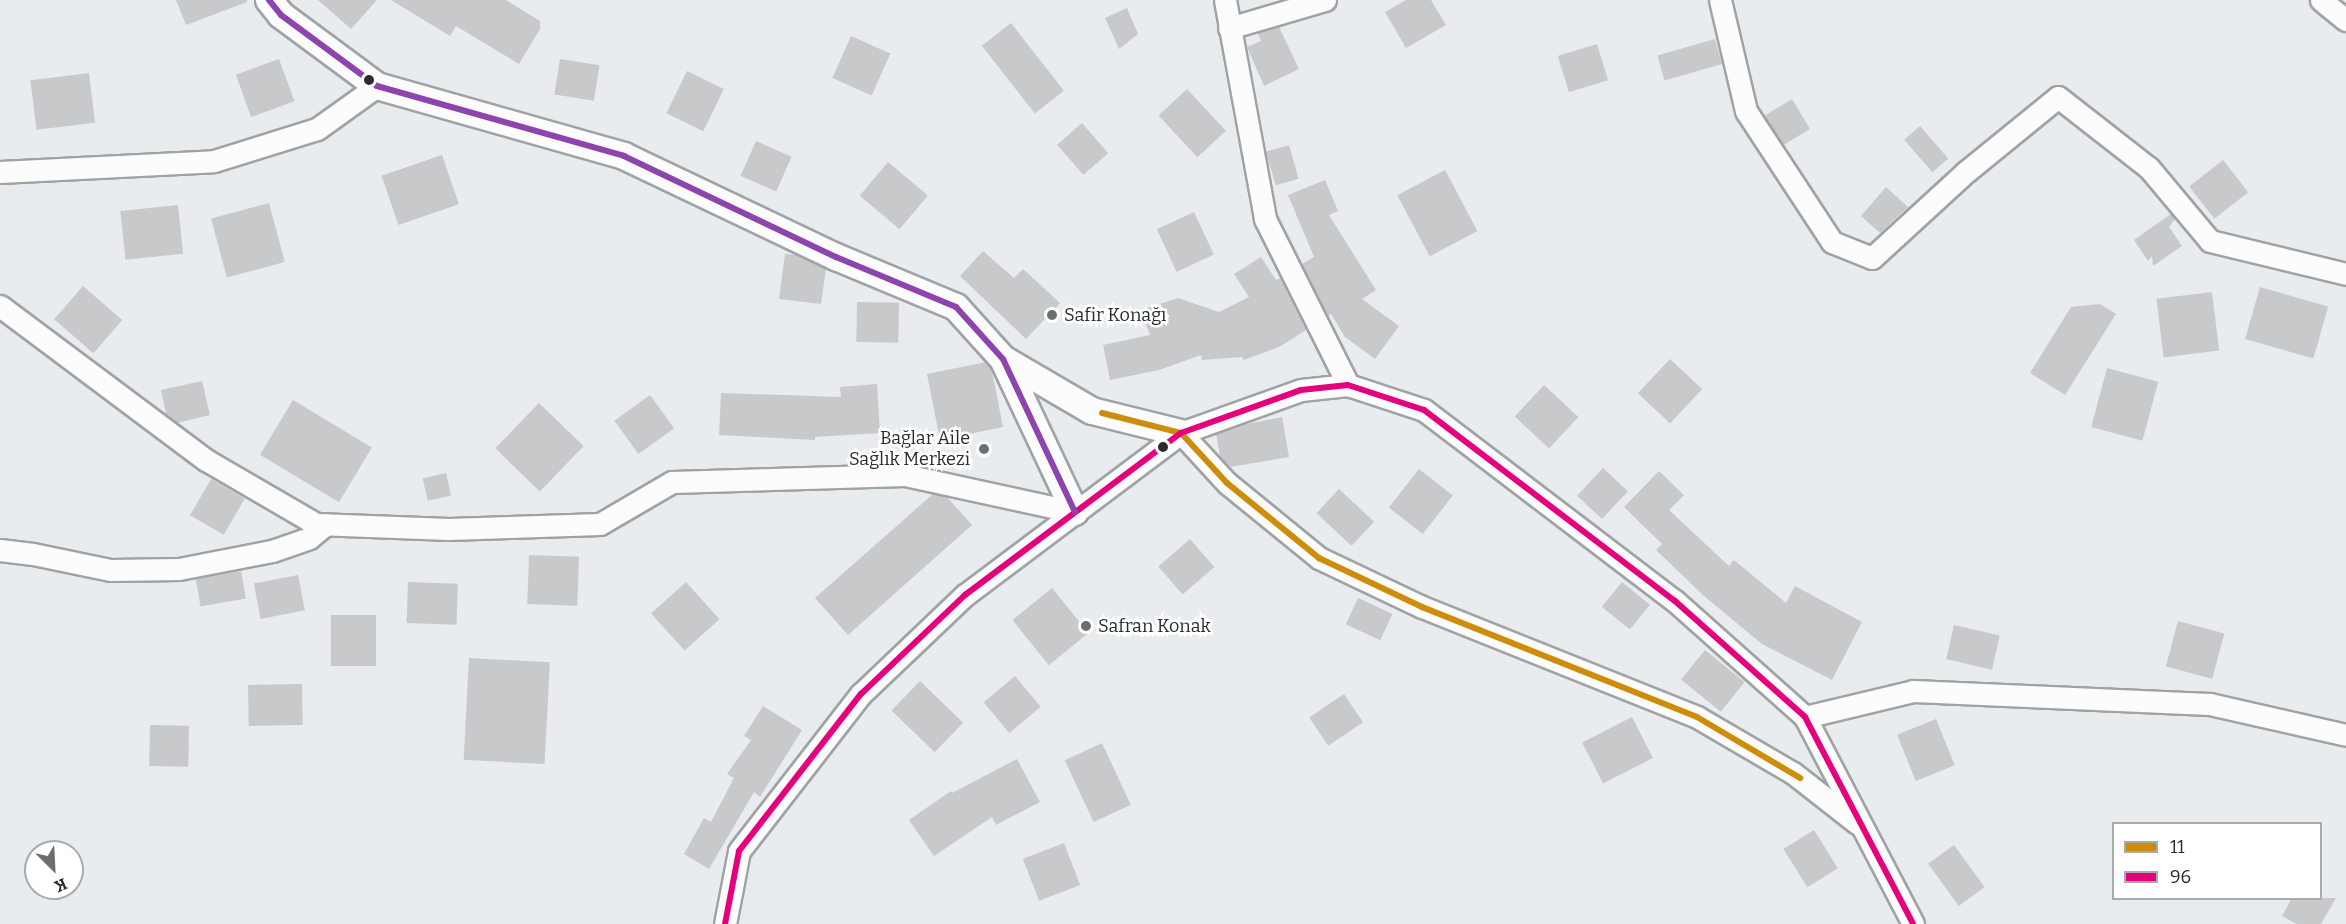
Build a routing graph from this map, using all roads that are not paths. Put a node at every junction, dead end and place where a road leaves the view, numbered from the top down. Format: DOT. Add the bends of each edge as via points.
graph roads {
  1 [pos="269,0"];
  2 [pos="1225,0"];
  3 [pos="1325,0"];
  4 [pos="1720,0"];
  5 [pos="2321,0"];
  6 [pos="2346,20"];
  7 [pos="1229,28"];
  8 [pos="377,86"];
  9 [pos="0,172"];
  10 [pos="2346,274"];
  11 [pos="0,306"];
  12 [pos="1003,359"];
  13 [pos="1348,386"];
  14 [pos="1181,433"];
  15 [pos="1075,512"];
  16 [pos="326,524"];
  17 [pos="0,550"];
  18 [pos="1806,717"];
  19 [pos="2346,735"];
  20 [pos="1863,827"];
  21 [pos="725,924"];
  22 [pos="1912,924"];
  1 -- 8 [label="street" via="281,15"];
  2 -- 7 [label="street"];
  3 -- 7 [label="street"];
  4 -- 10 [label="street" via="1746,111 1832,242 1872,258 1967,171 2058,97 2149,168 2210,241"];
  5 -- 6 [label="street"];
  7 -- 13 [label="street" via="1265,219"];
  8 -- 9 [label="street" via="317,129 214,161"];
  8 -- 12 [label="street" via="624,156 836,257 956,307"];
  11 -- 16 [label="street" via="206,460 316,524"];
  12 -- 14 [label="street" via="1092,411"];
  12 -- 15 [label="street"];
  13 -- 14 [label="street" via="1301,390"];
  13 -- 18 [label="street" via="1424,410 1675,602"];
  14 -- 15 [label="street"];
  14 -- 20 [label="street" via="1227,483 1318,558 1432,611 1697,717 1793,773"];
  15 -- 16 [label="street" via="905,475 672,482 600,524 449,529"];
  15 -- 21 [label="street" via="965,595 861,694 740,851"];
  16 -- 17 [label="street" via="309,538 272,551 179,569 110,570"];
  18 -- 19 [label="street" via="1913,691 2210,704"];
  18 -- 20 [label="street"];
  20 -- 22 [label="street"];
}
